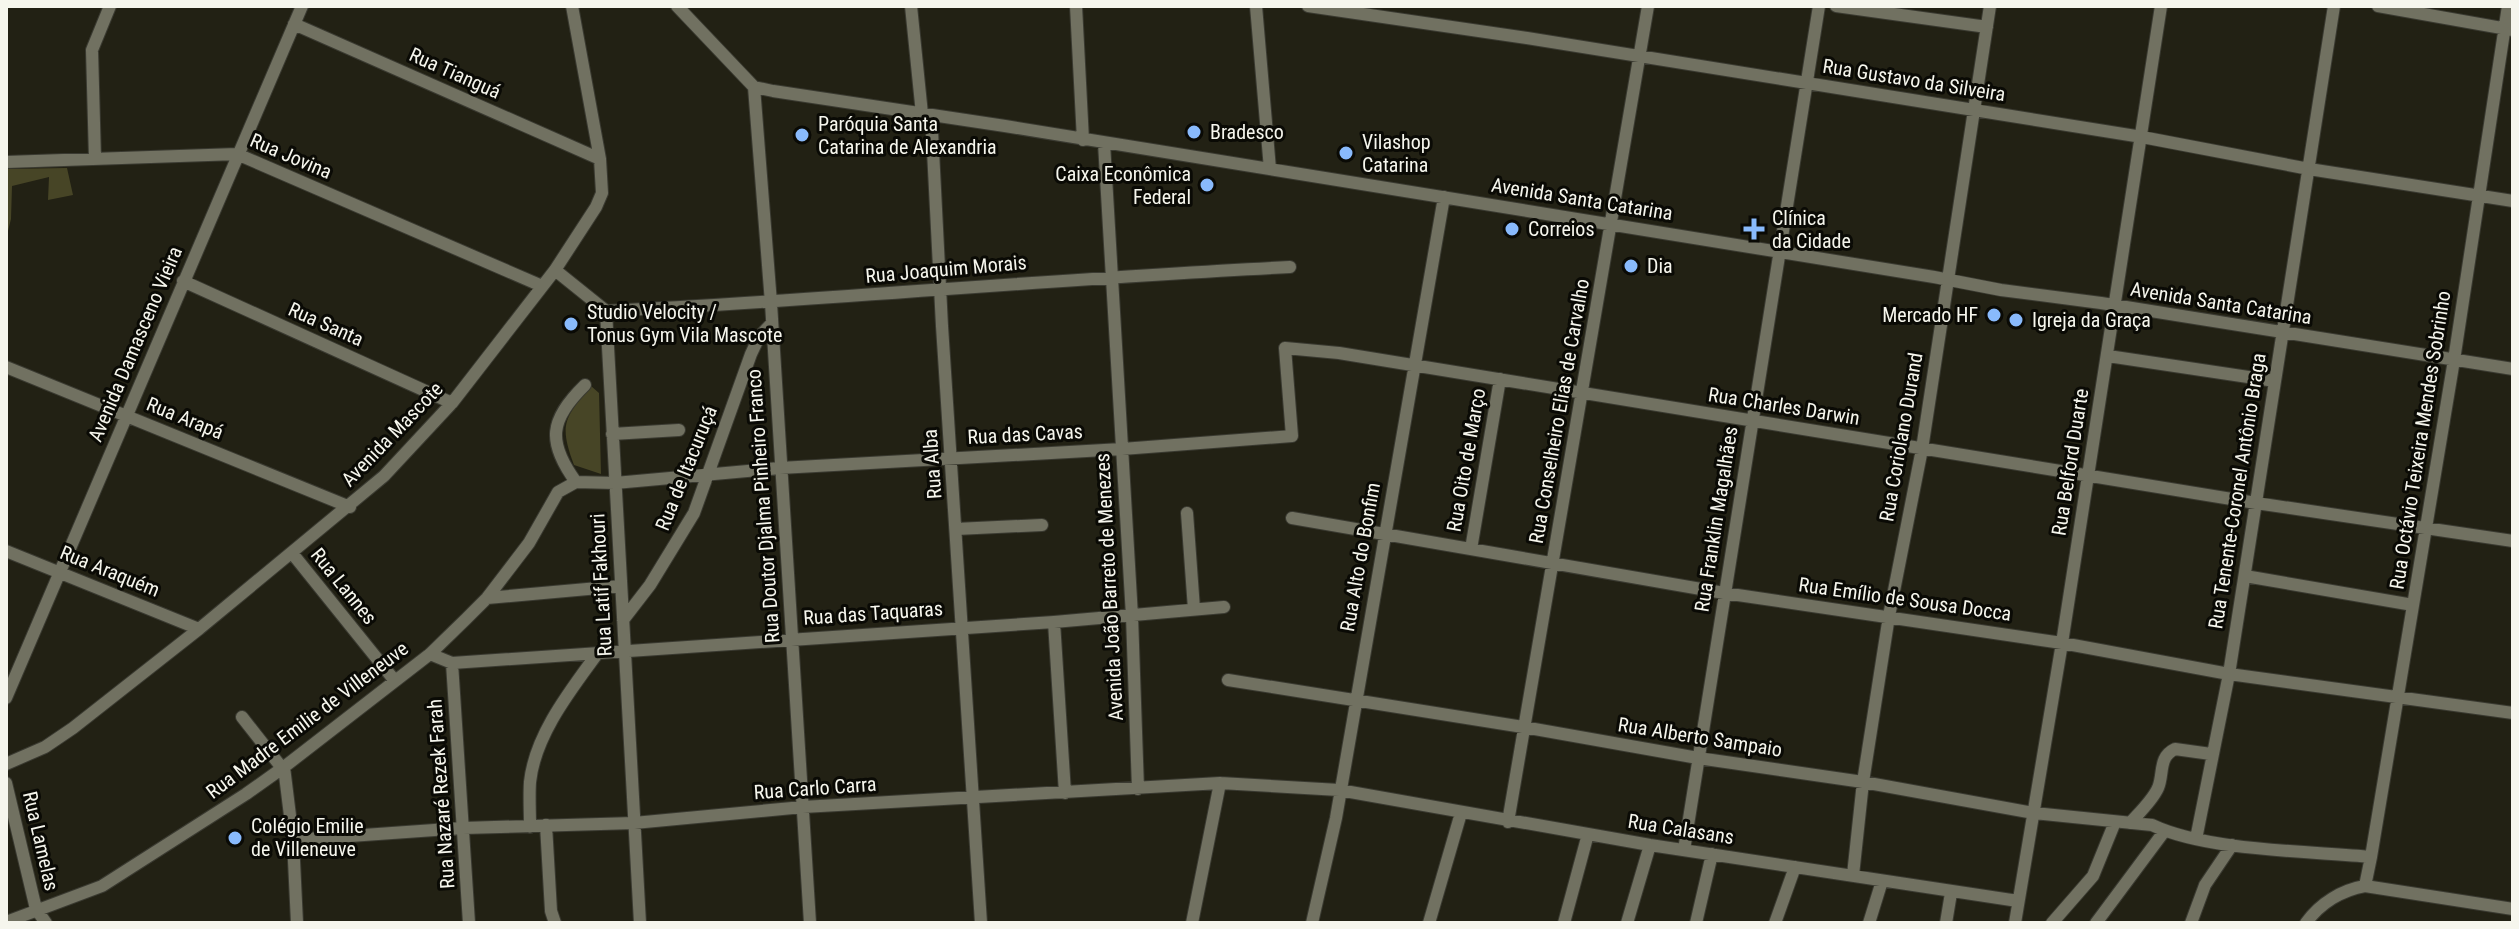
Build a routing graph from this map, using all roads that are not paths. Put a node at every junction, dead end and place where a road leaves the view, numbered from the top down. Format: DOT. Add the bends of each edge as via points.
graph roads {
  1 [pos="110,6"];
  2 [pos="302,6"];
  3 [pos="572,6"];
  4 [pos="677,6"];
  5 [pos="911,6"];
  6 [pos="1076,6"];
  7 [pos="1256,6"];
  8 [pos="1308,6"];
  9 [pos="1367,6"];
  10 [pos="1648,6"];
  11 [pos="1819,6"];
  12 [pos="1836,6"];
  13 [pos="1990,6"];
  14 [pos="2161,6"];
  15 [pos="2334,6"];
  16 [pos="2378,6"];
  17 [pos="2508,6"];
  18 [pos="1350,14"];
  19 [pos="294,24"];
  20 [pos="1987,27"];
  21 [pos="2509,29"];
  22 [pos="1640,56"];
  23 [pos="1806,83"];
  24 [pos="754,87"];
  25 [pos="1974,110"];
  26 [pos="922,114"];
  27 [pos="2142,137"];
  28 [pos="1083,140"];
  29 [pos="1104,143"];
  30 [pos="237,154"];
  31 [pos="95,159"];
  32 [pos="600,159"];
  33 [pos="6,162"];
  34 [pos="1270,169"];
  35 [pos="2309,169"];
  36 [pos="2479,196"];
  37 [pos="1444,197"];
  38 [pos="2513,201"];
  39 [pos="1611,224"];
  40 [pos="1779,251"];
  41 [pos="1290,267"];
  42 [pos="555,270"];
  43 [pos="1112,276"];
  44 [pos="1947,279"];
  45 [pos="183,281"];
  46 [pos="542,286"];
  47 [pos="941,291"];
  48 [pos="771,303"];
  49 [pos="2116,306"];
  50 [pos="606,311"];
  51 [pos="771,324"];
  52 [pos="2282,333"];
  53 [pos="1285,348"];
  54 [pos="2108,356"];
  55 [pos="2454,360"];
  56 [pos="1413,366"];
  57 [pos="6,367"];
  58 [pos="2513,369"];
  59 [pos="1500,379"];
  60 [pos="2275,381"];
  61 [pos="585,385"];
  62 [pos="1580,392"];
  63 [pos="452,403"];
  64 [pos="126,416"];
  65 [pos="1752,422"];
  66 [pos="679,430"];
  67 [pos="612,434"];
  68 [pos="1122,449"];
  69 [pos="1922,449"];
  70 [pos="952,458"];
  71 [pos="780,468"];
  72 [pos="2088,475"];
  73 [pos="708,476"];
  74 [pos="576,482"];
  75 [pos="615,483"];
  76 [pos="2256,503"];
  77 [pos="350,507"];
  78 [pos="1187,513"];
  79 [pos="1292,518"];
  80 [pos="1042,525"];
  81 [pos="2427,527"];
  82 [pos="956,529"];
  83 [pos="1385,534"];
  84 [pos="2513,541"];
  85 [pos="1471,549"];
  86 [pos="6,551"];
  87 [pos="292,553"];
  88 [pos="1553,565"];
  89 [pos="59,572"];
  90 [pos="2245,576"];
  91 [pos="621,586"];
  92 [pos="1724,593"];
  93 [pos="487,598"];
  94 [pos="2413,605"];
  95 [pos="1224,607"];
  96 [pos="1194,609"];
  97 [pos="1132,616"];
  98 [pos="1889,616"];
  99 [pos="623,620"];
  100 [pos="1054,622"];
  101 [pos="961,627"];
  102 [pos="199,629"];
  103 [pos="791,638"];
  104 [pos="2062,643"];
  105 [pos="624,650"];
  106 [pos="430,654"];
  107 [pos="597,654"];
  108 [pos="452,663"];
  109 [pos="2229,674"];
  110 [pos="1228,680"];
  111 [pos="395,681"];
  112 [pos="6,698"];
  113 [pos="2398,699"];
  114 [pos="1356,701"];
  115 [pos="2513,713"];
  116 [pos="242,717"];
  117 [pos="1523,727"];
  118 [pos="2211,754"];
  119 [pos="1698,758"];
  120 [pos="6,764"];
  121 [pos="283,767"];
  122 [pos="1863,782"];
  123 [pos="6,783"];
  124 [pos="1220,783"];
  125 [pos="1138,789"];
  126 [pos="1339,790"];
  127 [pos="1065,793"];
  128 [pos="975,799"];
  129 [pos="803,807"];
  130 [pos="1461,813"];
  131 [pos="2034,813"];
  132 [pos="1508,822"];
  133 [pos="2115,822"];
  134 [pos="634,823"];
  135 [pos="2130,823"];
  136 [pos="546,825"];
  137 [pos="530,827"];
  138 [pos="463,828"];
  139 [pos="2163,833"];
  140 [pos="1588,834"];
  141 [pos="2196,839"];
  142 [pos="293,840"];
  143 [pos="1650,845"];
  144 [pos="2232,845"];
  145 [pos="1684,850"];
  146 [pos="1712,854"];
  147 [pos="2371,857"];
  148 [pos="1795,867"];
  149 [pos="1853,875"];
  150 [pos="1882,881"];
  151 [pos="2365,886"];
  152 [pos="1951,893"];
  153 [pos="2018,901"];
  154 [pos="36,909"];
  155 [pos="2510,910"];
  156 [pos="6,922"];
  157 [pos="46,923"];
  158 [pos="297,923"];
  159 [pos="469,923"];
  160 [pos="555,923"];
  161 [pos="640,923"];
  162 [pos="810,923"];
  163 [pos="981,923"];
  164 [pos="1192,923"];
  165 [pos="1312,923"];
  166 [pos="1429,923"];
  167 [pos="1564,923"];
  168 [pos="1627,923"];
  169 [pos="1696,923"];
  170 [pos="1775,923"];
  171 [pos="1869,923"];
  172 [pos="1946,923"];
  173 [pos="2015,923"];
  174 [pos="2052,923"];
  175 [pos="2096,923"];
  176 [pos="2191,923"];
  177 [pos="2306,923"];
  1 -- 31 [label="street" via="92,50"];
  2 -- 19 [label="street, Avenida Damasceno Vieira"];
  3 -- 32 [label="street, Avenida Mascote"];
  4 -- 24 [label="street"];
  5 -- 26 [label="street, Rua Alba"];
  6 -- 28 [label="street"];
  7 -- 34 [label="street"];
  8 -- 18 [label="street, Rua Gustavo da Silveira"];
  9 -- 18 [label="street"];
  10 -- 22 [label="street, Rua Conselheiro Elias de Carvalho"];
  11 -- 23 [label="street, Rua Franklin Magalhães"];
  12 -- 20 [label="street"];
  13 -- 20 [label="street, Rua Coriolano Durand"];
  14 -- 27 [label="street, Rua Belford Duarte"];
  15 -- 35 [label="street, Rua Tenente-Coronel Antônio Braga"];
  16 -- 21 [label="street"];
  17 -- 21 [label="street, Rua Octávio Teixeira Mendes Sobrinho"];
  18 -- 22 [label="street, Rua Gustavo da Silveira"];
  19 -- 30 [label="street, Avenida Damasceno Vieira"];
  19 -- 32 [label="street, Rua Tianguá"];
  20 -- 25 [label="street, Rua Coriolano Durand"];
  21 -- 36 [label="street, Rua Octávio Teixeira Mendes Sobrinho"];
  22 -- 23 [label="street, Rua Gustavo da Silveira"];
  22 -- 39 [label="street, Rua Conselheiro Elias de Carvalho"];
  23 -- 25 [label="street, Rua Gustavo da Silveira"];
  23 -- 40 [label="street, Rua Franklin Magalhães"];
  24 -- 26 [label="street, Avenida Santa Catarina"];
  24 -- 48 [label="street, Rua Doutor Djalma Pinheiro Franco"];
  25 -- 27 [label="street, Rua Gustavo da Silveira"];
  25 -- 44 [label="street, Rua Coriolano Durand"];
  26 -- 28 [label="street, Avenida Santa Catarina"];
  26 -- 47 [label="street, Rua Alba" via="932,131"];
  27 -- 35 [label="street, Rua Gustavo da Silveira"];
  27 -- 49 [label="street, Rua Belford Duarte"];
  28 -- 29 [label="street, Avenida Santa Catarina"];
  29 -- 34 [label="street, Avenida Santa Catarina"];
  29 -- 43 [label="street, Avenida João Barreto de Menezes"];
  30 -- 31 [label="street, Rua Jovina"];
  30 -- 45 [label="street, Avenida Damasceno Vieira"];
  30 -- 46 [label="street, Rua Jovina"];
  31 -- 33 [label="street, Rua Jovina"];
  32 -- 42 [label="street, Avenida Mascote" via="602,193"];
  34 -- 37 [label="street, Avenida Santa Catarina"];
  35 -- 36 [label="street, Rua Gustavo da Silveira"];
  35 -- 52 [label="street, Rua Tenente-Coronel Antônio Braga"];
  36 -- 38 [label="street, Rua Gustavo da Silveira"];
  36 -- 55 [label="street, Rua Octávio Teixeira Mendes Sobrinho"];
  37 -- 39 [label="street, Avenida Santa Catarina"];
  37 -- 56 [label="street, Rua Alto do Bonfim"];
  39 -- 40 [label="street, Avenida Santa Catarina"];
  39 -- 62 [label="street, Rua Conselheiro Elias de Carvalho"];
  40 -- 44 [label="street, Avenida Santa Catarina"];
  40 -- 65 [label="street, Rua Franklin Magalhães"];
  41 -- 43 [label="street, Rua Joaquim Morais"];
  42 -- 46 [label="street, Avenida Mascote"];
  42 -- 50 [label="street"];
  43 -- 47 [label="street, Rua Joaquim Morais"];
  43 -- 68 [label="street, Avenida João Barreto de Menezes"];
  44 -- 49 [label="street, Avenida Santa Catarina"];
  44 -- 69 [label="street, Rua Coriolano Durand"];
  45 -- 63 [label="street, Rua Santa"];
  45 -- 64 [label="street, Avenida Damasceno Vieira"];
  46 -- 63 [label="street, Avenida Mascote"];
  47 -- 48 [label="street, Rua Joaquim Morais"];
  47 -- 70 [label="street, Rua Alba"];
  48 -- 50 [label="street, Rua Joaquim Morais"];
  48 -- 51 [label="street, Rua Doutor Djalma Pinheiro Franco"];
  49 -- 52 [label="street, Avenida Santa Catarina"];
  49 -- 54 [label="street, Rua Belford Duarte"];
  50 -- 67 [label="street, Rua Latif Fakhouri"];
  51 -- 71 [label="street, Rua Doutor Djalma Pinheiro Franco"];
  51 -- 73 [label="street, Rua de Itacuruçá" via="751,354"];
  52 -- 55 [label="street, Avenida Santa Catarina"];
  52 -- 60 [label="street, Rua Tenente-Coronel Antônio Braga"];
  53 -- 56 [label="street, Rua Charles Darwin"];
  53 -- 68 [label="street, Rua das Cavas" via="1292,436"];
  54 -- 60 [label="street"];
  54 -- 72 [label="street, Rua Belford Duarte"];
  55 -- 58 [label="street, Avenida Santa Catarina"];
  55 -- 81 [label="street, Rua Octávio Teixeira Mendes Sobrinho"];
  56 -- 59 [label="street, Rua Charles Darwin"];
  56 -- 83 [label="street, Rua Alto do Bonfim"];
  57 -- 64 [label="street, Rua Arapá"];
  59 -- 62 [label="street, Rua Charles Darwin"];
  59 -- 85 [label="street, Rua Oito de Março"];
  60 -- 76 [label="street, Rua Tenente-Coronel Antônio Braga"];
  61 -- 74 [label="street" via="562,411 556,428 557,452"];
  62 -- 65 [label="street, Rua Charles Darwin"];
  62 -- 88 [label="street, Rua Conselheiro Elias de Carvalho"];
  63 -- 77 [label="street, Avenida Mascote"];
  64 -- 77 [label="street, Rua Arapá"];
  64 -- 89 [label="street, Avenida Damasceno Vieira"];
  65 -- 69 [label="street, Rua Charles Darwin"];
  65 -- 92 [label="street, Rua Franklin Magalhães"];
  66 -- 67 [label="street"];
  67 -- 75 [label="street, Rua Latif Fakhouri"];
  68 -- 70 [label="street, Rua das Cavas"];
  68 -- 97 [label="street, Avenida João Barreto de Menezes"];
  69 -- 72 [label="street, Rua Charles Darwin"];
  69 -- 98 [label="street, Rua Coriolano Durand"];
  70 -- 71 [label="street, Rua das Cavas"];
  70 -- 82 [label="street, Rua Alba"];
  71 -- 73 [label="street, Rua das Cavas"];
  71 -- 103 [label="street, Rua Doutor Djalma Pinheiro Franco"];
  72 -- 76 [label="street, Rua Charles Darwin"];
  72 -- 104 [label="street, Rua Belford Duarte"];
  73 -- 75 [label="street, Rua das Cavas"];
  73 -- 99 [label="street, Rua de Itacuruçá" via="680,539"];
  74 -- 75 [label="street, Rua das Cavas"];
  74 -- 93 [label="street, Rua Madre Emilie de Villeneuve" via="558,492 529,543"];
  75 -- 91 [label="street, Rua Latif Fakhouri"];
  76 -- 81 [label="street, Rua Charles Darwin"];
  76 -- 90 [label="street, Rua Tenente-Coronel Antônio Braga"];
  77 -- 87 [label="street, Avenida Mascote"];
  78 -- 96 [label="street"];
  79 -- 83 [label="street, Rua Emílio de Sousa Docca"];
  80 -- 82 [label="street"];
  81 -- 84 [label="street, Rua Charles Darwin"];
  81 -- 94 [label="street, Rua Octávio Teixeira Mendes Sobrinho"];
  82 -- 101 [label="street, Rua Alba"];
  83 -- 85 [label="street, Rua Emílio de Sousa Docca"];
  83 -- 114 [label="street, Rua Alto do Bonfim"];
  85 -- 88 [label="street, Rua Emílio de Sousa Docca"];
  86 -- 89 [label="street, Rua Araquém"];
  87 -- 102 [label="street, Avenida Mascote"];
  87 -- 111 [label="street, Rua Lannes"];
  88 -- 92 [label="street, Rua Emílio de Sousa Docca"];
  88 -- 117 [label="street, Rua Conselheiro Elias de Carvalho"];
  89 -- 102 [label="street, Rua Araquém"];
  89 -- 112 [label="street, Avenida Damasceno Vieira"];
  90 -- 94 [label="street"];
  90 -- 109 [label="street, Rua Tenente-Coronel Antônio Braga"];
  91 -- 93 [label="street"];
  91 -- 99 [label="street, Rua Latif Fakhouri"];
  92 -- 98 [label="street, Rua Emílio de Sousa Docca"];
  92 -- 119 [label="street, Rua Franklin Magalhães"];
  93 -- 106 [label="street, Rua Madre Emilie de Villeneuve"];
  94 -- 113 [label="street, Rua Octávio Teixeira Mendes Sobrinho"];
  95 -- 96 [label="street, Rua das Taquaras"];
  96 -- 97 [label="street, Rua das Taquaras"];
  97 -- 100 [label="street, Rua das Taquaras"];
  97 -- 125 [label="street, Avenida João Barreto de Menezes"];
  98 -- 104 [label="street, Rua Emílio de Sousa Docca"];
  98 -- 122 [label="street, Rua Coriolano Durand"];
  99 -- 105 [label="street, Rua Latif Fakhouri"];
  100 -- 101 [label="street, Rua das Taquaras"];
  100 -- 127 [label="street"];
  101 -- 103 [label="street, Rua das Taquaras"];
  101 -- 128 [label="street, Rua Alba"];
  102 -- 120 [label="street, Avenida Mascote" via="73,728"];
  103 -- 105 [label="street, Rua das Taquaras"];
  103 -- 129 [label="street, Rua Doutor Djalma Pinheiro Franco"];
  104 -- 109 [label="street, Rua Emílio de Sousa Docca"];
  104 -- 131 [label="street, Rua Belford Duarte"];
  105 -- 107 [label="street, Rua das Taquaras"];
  105 -- 134 [label="street, Rua Latif Fakhouri"];
  106 -- 108 [label="street, Rua das Taquaras"];
  106 -- 111 [label="street, Rua Madre Emilie de Villeneuve"];
  107 -- 108 [label="street, Rua das Taquaras"];
  107 -- 137 [label="street" via="551,722 538,753 530,780"];
  108 -- 138 [label="street, Rua Nazaré Rezek Farah"];
  109 -- 113 [label="street, Rua Emílio de Sousa Docca"];
  109 -- 118 [label="street, Rua Tenente-Coronel Antônio Braga"];
  110 -- 114 [label="street, Rua Alberto Sampaio"];
  111 -- 121 [label="street, Rua Madre Emilie de Villeneuve"];
  113 -- 115 [label="street, Rua Emílio de Sousa Docca"];
  113 -- 147 [label="street, Rua Octávio Teixeira Mendes Sobrinho"];
  114 -- 117 [label="street, Rua Alberto Sampaio"];
  114 -- 126 [label="street, Rua Alto do Bonfim"];
  116 -- 121 [label="street"];
  117 -- 119 [label="street, Rua Alberto Sampaio"];
  117 -- 132 [label="street, Rua Conselheiro Elias de Carvalho"];
  118 -- 135 [label="street" via="2170,751 2158,787"];
  118 -- 141 [label="street, Rua Tenente-Coronel Antônio Braga"];
  119 -- 122 [label="street, Rua Alberto Sampaio"];
  119 -- 145 [label="street, Rua Franklin Magalhães"];
  121 -- 142 [label="street"];
  121 -- 154 [label="street, Rua Madre Emilie de Villeneuve" via="102,886"];
  122 -- 131 [label="street, Rua Alberto Sampaio"];
  122 -- 149 [label="street, Rua Coriolano Durand"];
  123 -- 154 [label="street, Rua Lamelas"];
  124 -- 125 [label="street, Rua Carlo Carra"];
  124 -- 126 [label="street, Rua Carlo Carra"];
  124 -- 164 [label="street"];
  125 -- 127 [label="street, Rua Carlo Carra"];
  126 -- 130 [label="street, Rua Calasans"];
  126 -- 165 [label="street, Rua Alto do Bonfim"];
  127 -- 128 [label="street, Rua Carlo Carra"];
  128 -- 129 [label="street, Rua Carlo Carra"];
  128 -- 163 [label="street, Rua Alba"];
  129 -- 134 [label="street, Rua Carlo Carra"];
  129 -- 162 [label="street, Rua Doutor Djalma Pinheiro Franco"];
  130 -- 132 [label="street, Rua Calasans"];
  130 -- 166 [label="street"];
  131 -- 133 [label="street, Rua Alberto Sampaio"];
  131 -- 153 [label="street, Rua Belford Duarte"];
  132 -- 140 [label="street, Rua Calasans"];
  133 -- 135 [label="street, Rua Alberto Sampaio"];
  133 -- 174 [label="street" via="2093,876"];
  134 -- 136 [label="street, Rua Carlo Carra"];
  134 -- 161 [label="street, Rua Latif Fakhouri"];
  135 -- 139 [label="street, Rua Alberto Sampaio" via="2152,825"];
  136 -- 137 [label="street, Rua Carlo Carra"];
  136 -- 160 [label="street"];
  137 -- 138 [label="street, Rua Carlo Carra"];
  138 -- 142 [label="street, Rua Carlo Carra"];
  138 -- 159 [label="street, Rua Nazaré Rezek Farah"];
  139 -- 141 [label="street, Rua Alberto Sampaio"];
  139 -- 175 [label="street"];
  140 -- 143 [label="street, Rua Calasans"];
  140 -- 167 [label="street"];
  141 -- 144 [label="street, Rua Alberto Sampaio"];
  142 -- 158 [label="street"];
  143 -- 145 [label="street, Rua Calasans"];
  143 -- 168 [label="street"];
  144 -- 147 [label="street, Rua Alberto Sampaio"];
  144 -- 176 [label="street" via="2205,885"];
  145 -- 146 [label="street, Rua Calasans"];
  146 -- 148 [label="street, Rua Calasans"];
  146 -- 169 [label="street"];
  147 -- 151 [label="street, Rua Octávio Teixeira Mendes Sobrinho"];
  148 -- 149 [label="street, Rua Calasans"];
  148 -- 170 [label="street"];
  149 -- 150 [label="street, Rua Calasans"];
  150 -- 152 [label="street, Rua Calasans"];
  150 -- 171 [label="street"];
  151 -- 155 [label="street"];
  151 -- 177 [label="street" via="2326,902"];
  152 -- 153 [label="street, Rua Calasans"];
  152 -- 172 [label="street"];
  153 -- 173 [label="street, Rua Belford Duarte"];
  154 -- 156 [label="street, Rua Madre Emilie de Villeneuve"];
  154 -- 157 [label="street"];
}
